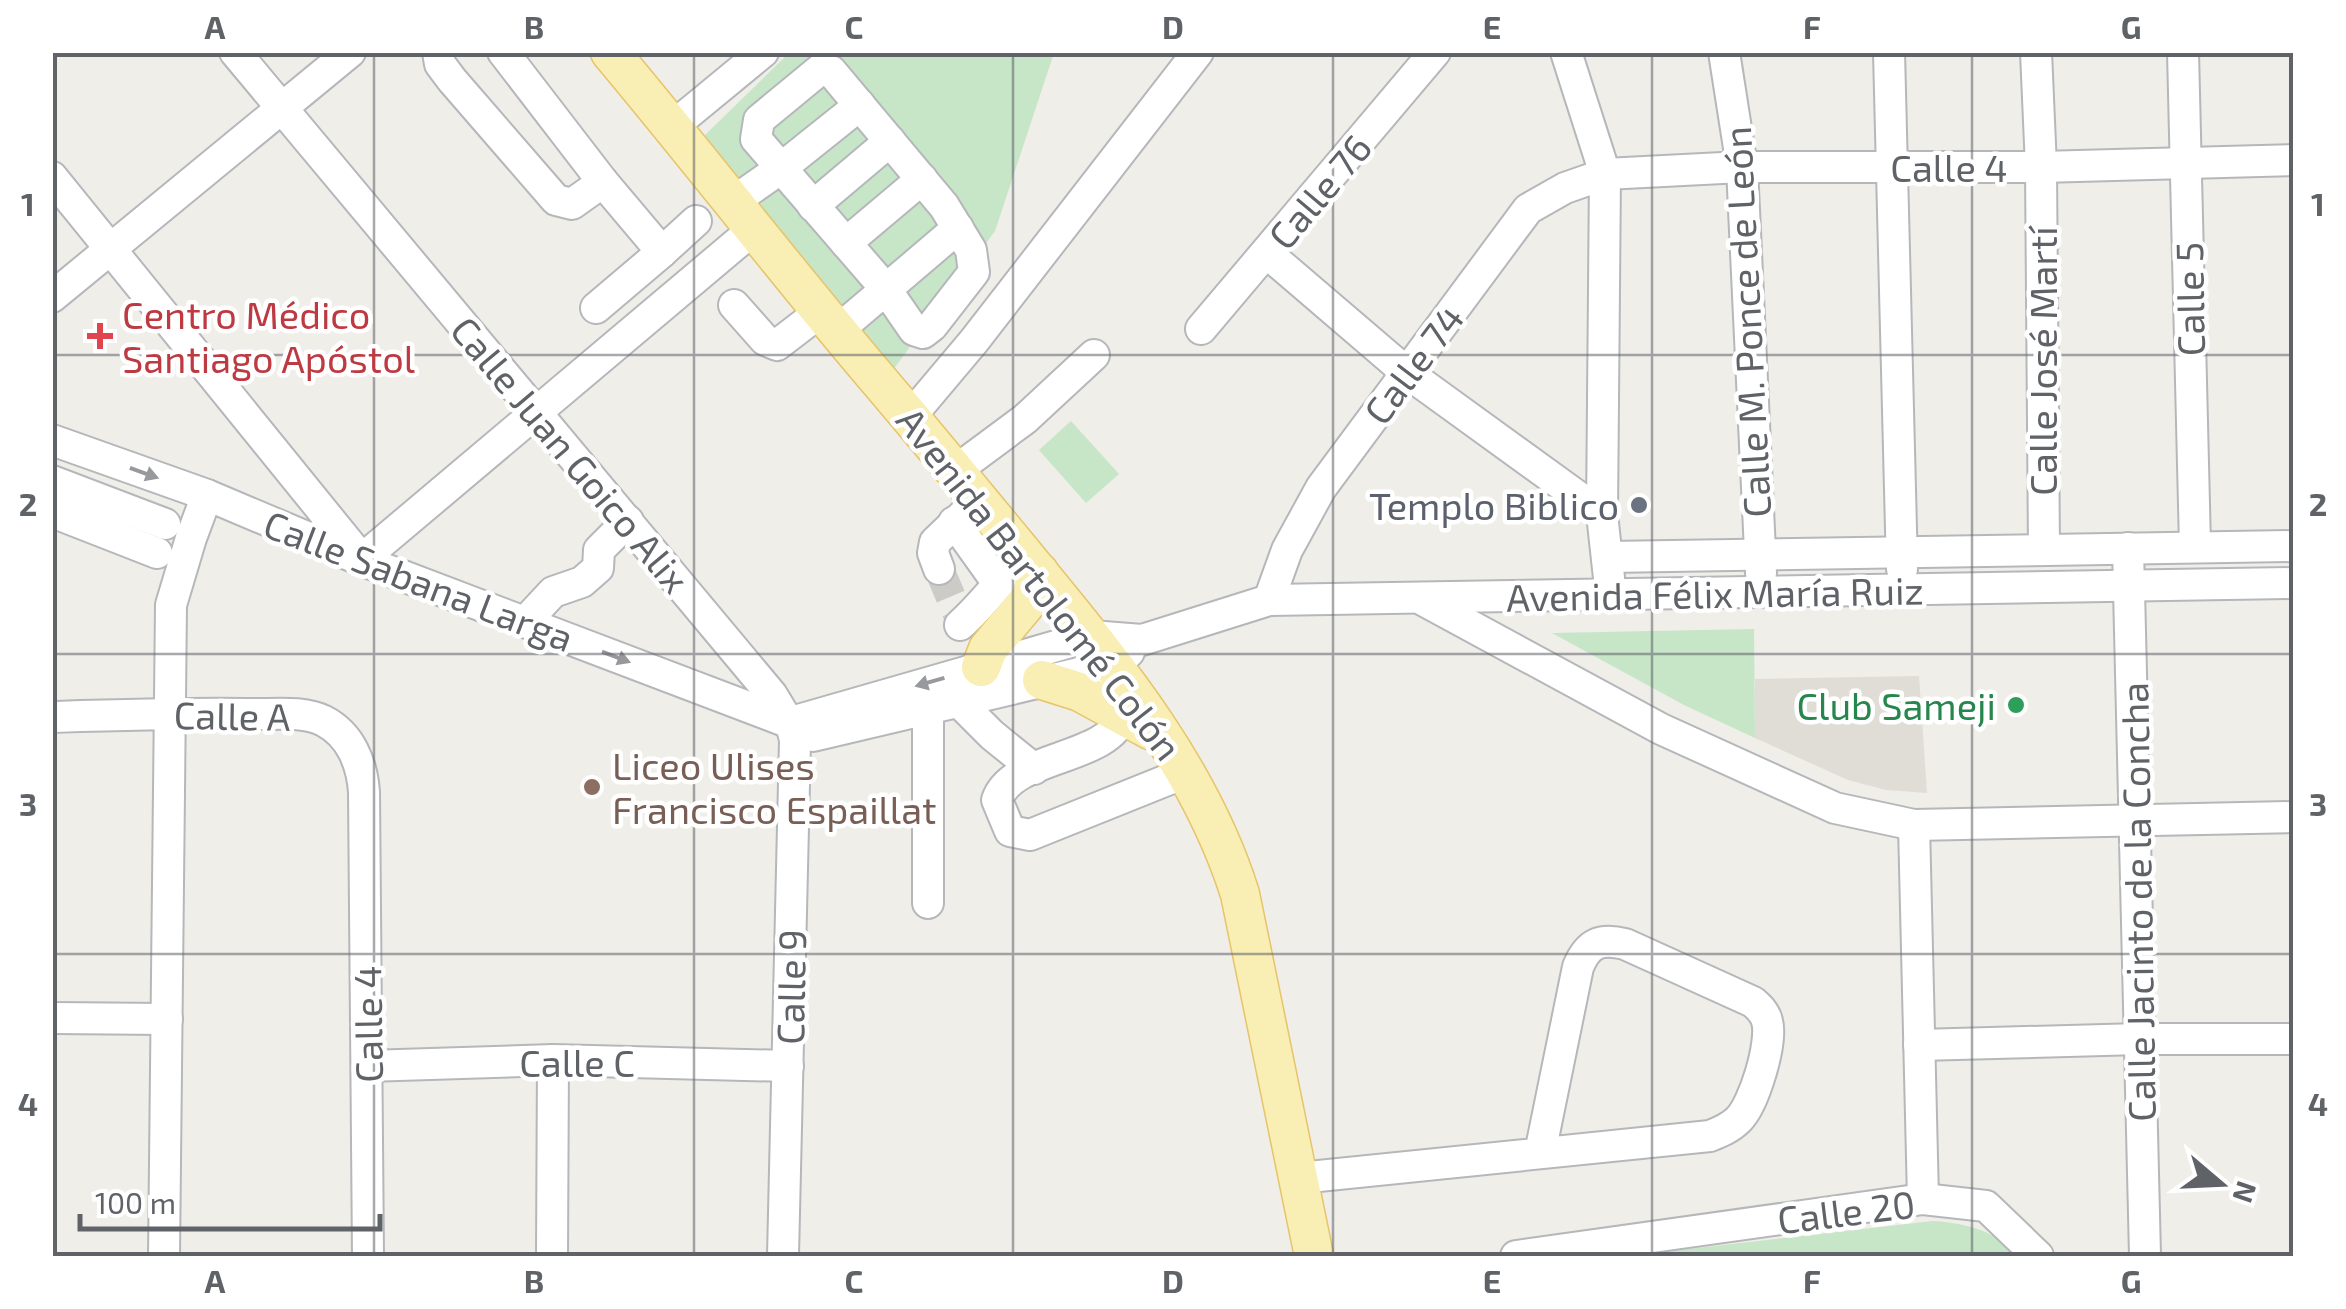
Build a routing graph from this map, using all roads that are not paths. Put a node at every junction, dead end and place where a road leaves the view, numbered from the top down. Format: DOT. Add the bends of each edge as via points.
graph roads {
  1 [pos="235,52"];
  2 [pos="350,52"];
  3 [pos="438,52"];
  4 [pos="504,52"];
  5 [pos="610,52"];
  6 [pos="762,52"];
  7 [pos="1198,52"];
  8 [pos="1435,52"];
  9 [pos="1566,52"];
  10 [pos="1724,52"];
  11 [pos="1889,52"];
  12 [pos="2036,52"];
  13 [pos="2182,52"];
  14 [pos="860,105"];
  15 [pos="282,109"];
  16 [pos="672,127"];
  17 [pos="890,141"];
  18 [pos="2294,160"];
  19 [pos="2186,162"];
  20 [pos="1742,166"];
  21 [pos="2041,166"];
  22 [pos="1890,167"];
  23 [pos="780,169"];
  24 [pos="1605,174"];
  25 [pos="52,177"];
  26 [pos="922,179"];
  27 [pos="603,182"];
  28 [pos="813,206"];
  29 [pos="744,215"];
  30 [pos="696,221"];
  31 [pos="958,228"];
  32 [pos="846,242"];
  33 [pos="112,248"];
  34 [pos="662,252"];
  35 [pos="1267,253"];
  36 [pos="885,288"];
  37 [pos="52,297"];
  38 [pos="734,306"];
  39 [pos="596,308"];
  40 [pos="829,321"];
  41 [pos="1201,329"];
  42 [pos="1094,355"];
  43 [pos="1406,372"];
  44 [pos="538,413"];
  45 [pos="910,417"];
  46 [pos="52,440"];
  47 [pos="52,481"];
  48 [pos="207,495"];
  49 [pos="963,497"];
  50 [pos="52,512"];
  51 [pos="1602,514"];
  52 [pos="628,521"];
  53 [pos="2194,546"];
  54 [pos="2294,546"];
  55 [pos="2128,548"];
  56 [pos="2044,550"];
  57 [pos="1902,552"];
  58 [pos="1759,554"];
  59 [pos="1608,557"];
  60 [pos="362,560"];
  61 [pos="1032,564"];
  62 [pos="939,569"];
  63 [pos="997,582"];
  64 [pos="2294,584"];
  65 [pos="2129,586"];
  66 [pos="1903,590"];
  67 [pos="1762,592"];
  68 [pos="1609,595"];
  69 [pos="1418,598"];
  70 [pos="1269,600"];
  71 [pos="525,622"];
  72 [pos="1102,650"];
  73 [pos="976,668"];
  74 [pos="1042,680"];
  75 [pos="958,700"];
  76 [pos="928,708"];
  77 [pos="171,713"];
  78 [pos="1123,715"];
  79 [pos="52,717"];
  80 [pos="789,728"];
  81 [pos="1162,734"];
  82 [pos="1034,770"];
  83 [pos="1188,772"];
  84 [pos="364,792"];
  85 [pos="2294,816"];
  86 [pos="2135,820"];
  87 [pos="1914,826"];
  88 [pos="928,904"];
  89 [pos="52,1018"];
  90 [pos="167,1019"];
  91 [pos="2140,1039"];
  92 [pos="2294,1039"];
  93 [pos="1918,1045"];
  94 [pos="553,1060"];
  95 [pos="367,1066"];
  96 [pos="788,1066"];
  97 [pos="1540,1153"];
  98 [pos="1299,1178"];
  99 [pos="1923,1199"];
  100 [pos="164,1256"];
  101 [pos="368,1256"];
  102 [pos="552,1256"];
  103 [pos="784,1256"];
  104 [pos="1314,1256"];
  105 [pos="1516,1256"];
  106 [pos="2038,1256"];
  107 [pos="2144,1256"];
  1 -- 15 [label="street, Calle Juan Goico Alix"];
  2 -- 15 [label="street"];
  3 -- 27 [label="street" via="452,80 556,200 572,204"];
  4 -- 27 [label="street"];
  5 -- 16 [label="main road, Avenida Bartolomé Colón"];
  6 -- 16 [label="street"];
  7 -- 45 [label="street"];
  8 -- 35 [label="street, Calle 76"];
  9 -- 24 [label="street"];
  10 -- 20 [label="street, Calle M. Ponce de León"];
  11 -- 22 [label="street"];
  12 -- 21 [label="street, Calle José Martí"];
  13 -- 19 [label="street, Calle 5"];
  14 -- 17 [label="street"];
  14 -- 23 [label="street"];
  14 -- 23 [label="street" via="831,72 814,72 759,120 756,139"];
  15 -- 33 [label="street"];
  15 -- 44 [label="street, Calle Juan Goico Alix"];
  16 -- 29 [label="main road, Avenida Bartolomé Colón"];
  17 -- 26 [label="street"];
  17 -- 28 [label="street"];
  18 -- 19 [label="street, Calle 4"];
  19 -- 21 [label="street, Calle 4"];
  19 -- 53 [label="street, Calle 5"];
  20 -- 22 [label="street, Calle 4"];
  20 -- 24 [label="street, Calle 4"];
  20 -- 58 [label="street, Calle M. Ponce de León"];
  21 -- 22 [label="street, Calle 4"];
  21 -- 56 [label="street, Calle José Martí"];
  22 -- 57 [label="street"];
  23 -- 28 [label="street"];
  23 -- 29 [label="street"];
  24 -- 43 [label="street, Calle 74" via="1528,208"];
  24 -- 51 [label="street"];
  25 -- 33 [label="street"];
  26 -- 31 [label="street"];
  26 -- 32 [label="street"];
  27 -- 34 [label="street"];
  28 -- 32 [label="street"];
  29 -- 40 [label="main road, Avenida Bartolomé Colón"];
  29 -- 44 [label="street"];
  30 -- 34 [label="street"];
  31 -- 36 [label="street"];
  31 -- 36 [label="street" via="974,272 932,326 914,330"];
  32 -- 36 [label="street"];
  33 -- 37 [label="street"];
  33 -- 60 [label="street"];
  34 -- 39 [label="street"];
  35 -- 41 [label="street, Calle 76"];
  35 -- 43 [label="street"];
  36 -- 40 [label="street"];
  38 -- 40 [label="street" via="777,345"];
  40 -- 45 [label="main road, Avenida Bartolomé Colón"];
  42 -- 49 [label="street" via="1025,420"];
  43 -- 51 [label="street"];
  43 -- 70 [label="street, Calle 74" via="1322,488 1287,550"];
  44 -- 52 [label="street, Calle Juan Goico Alix"];
  44 -- 60 [label="street"];
  45 -- 49 [label="main road, Avenida Bartolomé Colón"];
  46 -- 48 [label="street, Calle Sabana Larga, one-way"];
  47 -- 50 [label="street" via="161,538"];
  48 -- 60 [label="street, Calle Sabana Larga"];
  48 -- 77 [label="street" via="172,605"];
  49 -- 61 [label="main road, Avenida Bartolomé Colón"];
  49 -- 62 [label="street" via="935,542"];
  49 -- 63 [label="street"];
  51 -- 59 [label="street"];
  52 -- 71 [label="street" via="599,550 598,568 553,592"];
  52 -- 80 [label="street, Calle Juan Goico Alix" via="772,695"];
  53 -- 54 [label="street"];
  53 -- 55 [label="street"];
  55 -- 56 [label="street"];
  55 -- 65 [label="street, Calle Jacinto de la Concha"];
  56 -- 57 [label="street"];
  57 -- 58 [label="street"];
  57 -- 66 [label="street"];
  58 -- 59 [label="street"];
  58 -- 67 [label="street, Calle M. Ponce de León"];
  59 -- 68 [label="street"];
  60 -- 71 [label="street, Calle Sabana Larga"];
  61 -- 63 [label="street"];
  61 -- 72 [label="main road, Avenida Bartolomé Colón"];
  61 -- 73 [label="main road" via="1029,600"];
  63 -- 73 [label="street" via="991,598 959,620"];
  64 -- 65 [label="street, Avenida Félix María Ruiz"];
  65 -- 66 [label="street, Avenida Félix María Ruiz"];
  65 -- 86 [label="street, Calle Jacinto de la Concha"];
  66 -- 67 [label="street, Avenida Félix María Ruiz"];
  67 -- 68 [label="street, Avenida Félix María Ruiz"];
  68 -- 69 [label="street, Avenida Félix María Ruiz"];
  69 -- 70 [label="street, Avenida Félix María Ruiz"];
  69 -- 87 [label="street" via="1661,728 1835,808"];
  70 -- 72 [label="street, Avenida Félix María Ruiz"];
  71 -- 80 [label="street, Calle Sabana Larga, one-way"];
  72 -- 73 [label="street"];
  72 -- 74 [label="street"];
  72 -- 81 [label="main road, Avenida Bartolomé Colón"];
  73 -- 80 [label="street, one-way"];
  74 -- 75 [label="street"];
  74 -- 78 [label="main road"];
  75 -- 76 [label="street"];
  75 -- 82 [label="street"];
  76 -- 80 [label="street"];
  76 -- 88 [label="street"];
  77 -- 79 [label="street, Calle A"];
  77 -- 84 [label="street, Calle A" via="321,720 356,754"];
  77 -- 90 [label="street"];
  78 -- 81 [label="main road"];
  78 -- 82 [label="street" via="1101,740"];
  80 -- 96 [label="street, Calle 9"];
  81 -- 83 [label="main road, Avenida Bartolomé Colón"];
  82 -- 83 [label="street" via="1006,784 998,800 1016,834 1030,835"];
  83 -- 98 [label="main road, Avenida Bartolomé Colón" via="1240,894"];
  84 -- 95 [label="street, Calle 4"];
  85 -- 86 [label="street"];
  86 -- 87 [label="street"];
  86 -- 91 [label="street, Calle Jacinto de la Concha"];
  87 -- 93 [label="street"];
  89 -- 90 [label="street"];
  90 -- 100 [label="street"];
  91 -- 92 [label="street"];
  91 -- 93 [label="street"];
  91 -- 107 [label="street, Calle Jacinto de la Concha"];
  93 -- 99 [label="street"];
  94 -- 95 [label="street, Calle C"];
  94 -- 96 [label="street, Calle C"];
  94 -- 102 [label="street"];
  95 -- 101 [label="street, Calle 4"];
  96 -- 103 [label="street, Calle 9"];
  97 -- 97 [label="street" via="1578,966 1595,943 1624,944 1763,1010 1769,1044 1749,1104 1728,1129"];
  97 -- 98 [label="street"];
  98 -- 104 [label="main road, Avenida Bartolomé Colón"];
  99 -- 105 [label="street, Calle 20"];
  99 -- 106 [label="street, Calle 20" via="1986,1206"];
}
